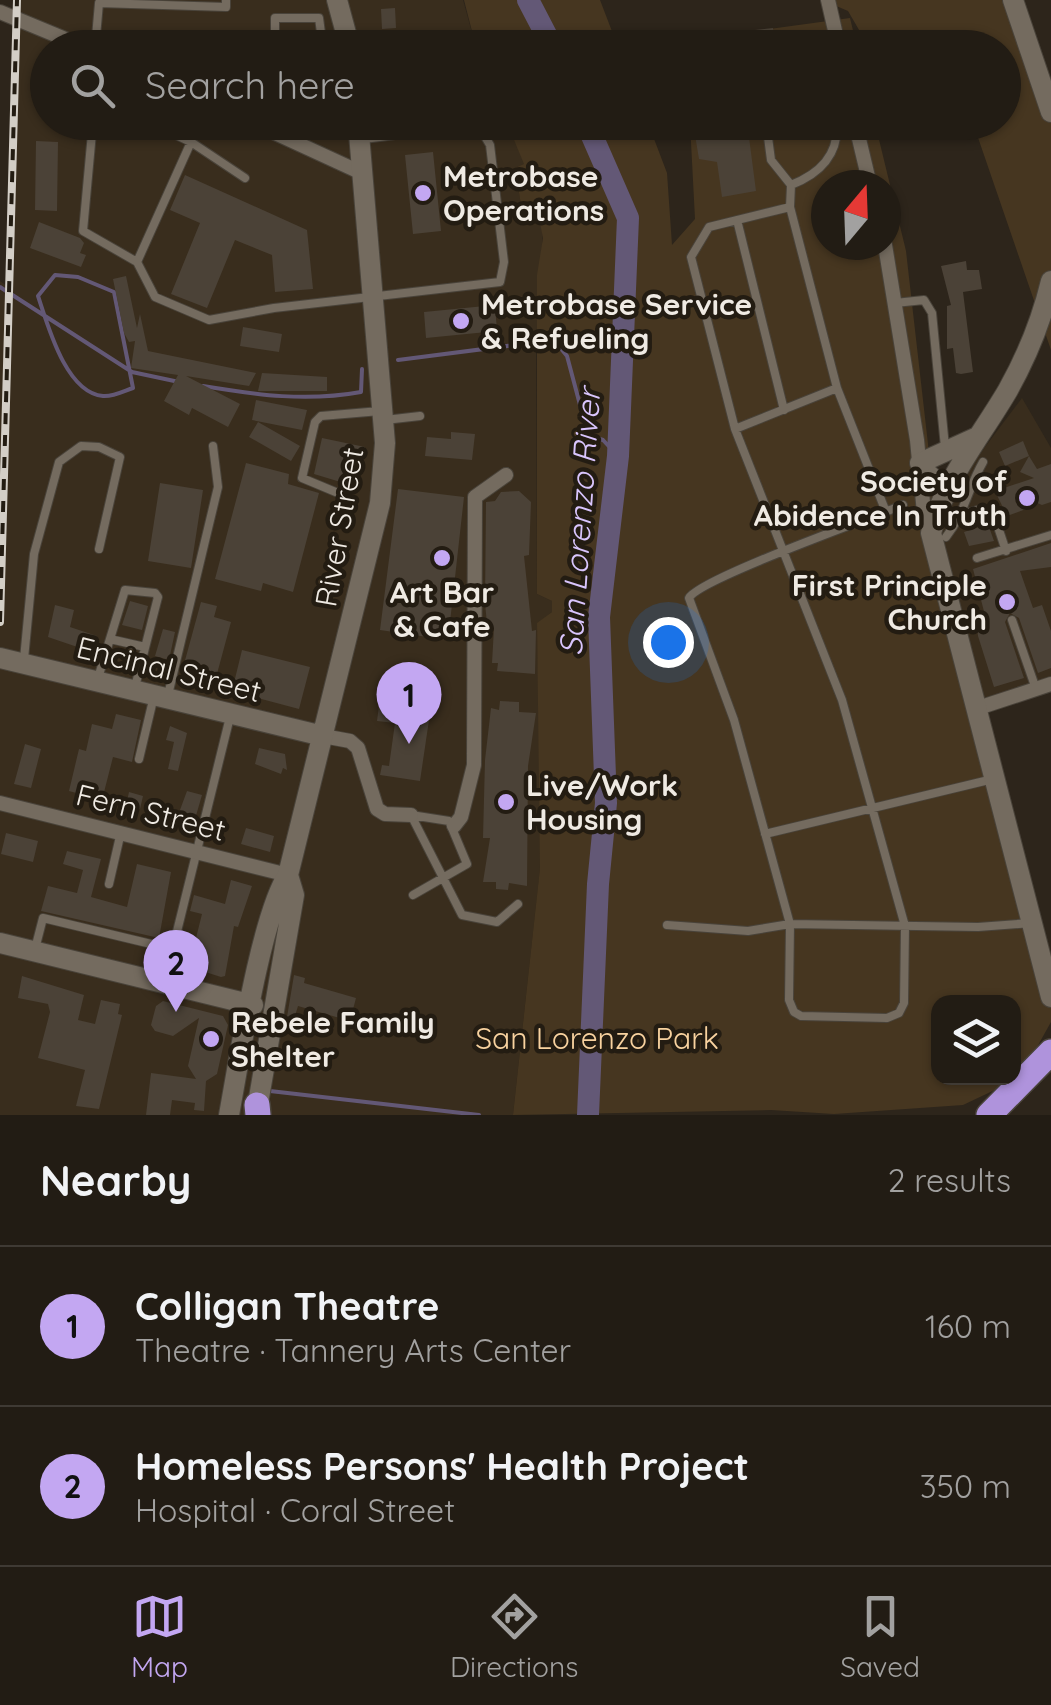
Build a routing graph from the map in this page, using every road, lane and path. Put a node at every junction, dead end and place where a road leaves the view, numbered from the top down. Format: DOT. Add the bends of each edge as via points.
graph roads {
  1 [pos="337,0"];
  2 [pos="828,0"];
  3 [pos="1013,0"];
  4 [pos="226,4"];
  5 [pos="0,12"];
  6 [pos="44,30"];
  7 [pos="97,30"];
  8 [pos="275,30"];
  9 [pos="322,30"];
  10 [pos="345,30"];
  11 [pos="834,30"];
  12 [pos="1050,106"];
  13 [pos="92,140"];
  14 [pos="187,140"];
  15 [pos="290,140"];
  16 [pos="360,140"];
  17 [pos="487,140"];
  18 [pos="769,140"];
  19 [pos="834,140"];
  20 [pos="859,140"];
  21 [pos="191,142"];
  22 [pos="866,170"];
  23 [pos="364,174"];
  24 [pos="245,178"];
  25 [pos="790,185"];
  26 [pos="790,206"];
  27 [pos="737,220"];
  28 [pos="888,260"];
  29 [pos="137,262"];
  30 [pos="1051,281"];
  31 [pos="374,296"];
  32 [pos="895,303"];
  33 [pos="837,388"];
  34 [pos="784,410"];
  35 [pos="384,415"];
  36 [pos="420,416"];
  37 [pos="736,429"];
  38 [pos="975,438"];
  39 [pos="214,446"];
  40 [pos="945,452"];
  41 [pos="983,462"];
  42 [pos="920,464"];
  43 [pos="506,475"];
  44 [pos="338,493"];
  45 [pos="944,495"];
  46 [pos="903,505"];
  47 [pos="886,512"];
  48 [pos="964,514"];
  49 [pos="939,535"];
  50 [pos="1051,535"];
  51 [pos="99,550"];
  52 [pos="1006,550"];
  53 [pos="784,552"];
  54 [pos="976,558"];
  55 [pos="1012,620"];
  56 [pos="110,638"];
  57 [pos="144,647"];
  58 [pos="0,658"];
  59 [pos="23,664"];
  60 [pos="98,682"];
  61 [pos="1044,687"];
  62 [pos="152,696"];
  63 [pos="975,709"];
  64 [pos="230,715"];
  65 [pos="323,736"];
  66 [pos="138,758"];
  67 [pos="993,779"];
  68 [pos="0,803"];
  69 [pos="871,806"];
  70 [pos="411,815"];
  71 [pos="454,826"];
  72 [pos="120,832"];
  73 [pos="766,834"];
  74 [pos="196,851"];
  75 [pos="288,875"];
  76 [pos="442,881"];
  77 [pos="109,884"];
  78 [pos="413,895"];
  79 [pos="518,904"];
  80 [pos="790,924"];
  81 [pos="667,925"];
  82 [pos="905,926"];
  83 [pos="1041,942"];
  84 [pos="0,943"];
  85 [pos="172,949"];
  86 [pos="34,952"];
  87 [pos="164,984"];
  88 [pos="1051,997"];
  89 [pos="253,1005"];
  90 [pos="1051,1052"];
  91 [pos="257,1112"];
  92 [pos="229,1115"];
  93 [pos="989,1115"];
  1 -- 10 [label="main road"];
  2 -- 11 [label="street"];
  3 -- 12 [label="main road"];
  4 -- 7 [label="lane" via="99,3"];
  5 -- 6 [label="street"];
  8 -- 9 [label="lane" via="275,18 320,18"];
  13 -- 29 [label="lane" via="84,230"];
  14 -- 21 [label="lane"];
  15 -- 23 [label="street"];
  16 -- 23 [label="main road, River Street"];
  17 -- 31 [label="lane" via="504,262 500,282"];
  18 -- 25 [label="lane" via="772,160"];
  19 -- 25 [label="lane" via="818,175"];
  20 -- 22 [label="street"];
  21 -- 24 [label="lane"];
  21 -- 29 [label="lane"];
  23 -- 31 [label="main road, River Street"];
  25 -- 26 [label="lane"];
  26 -- 27 [label="lane"];
  26 -- 33 [label="lane"];
  27 -- 34 [label="lane"];
  27 -- 37 [label="lane" via="708,227 691,257"];
  28 -- 32 [label="street"];
  29 -- 31 [label="lane" via="155,297 209,320"];
  30 -- 38 [label="main road" via="1030,344"];
  31 -- 35 [label="main road, River Street"];
  32 -- 40 [label="lane" via="924,300 932,313"];
  32 -- 42 [label="street"];
  33 -- 34 [label="lane"];
  33 -- 47 [label="lane"];
  34 -- 37 [label="lane"];
  35 -- 36 [label="lane"];
  35 -- 44 [label="lane" via="321,416 315,422 302,478"];
  35 -- 65 [label="main road, River Street" via="380,504"];
  37 -- 53 [label="lane"];
  38 -- 40 [label="main road"];
  38 -- 45 [label="main road"];
  39 -- 62 [label="lane" via="218,487"];
  40 -- 42 [label="main road"];
  41 -- 48 [label="lane" via="966,490"];
  42 -- 45 [label="street"];
  42 -- 49 [label="street" via="924,514"];
  43 -- 71 [label="street" via="475,497 474,765"];
  45 -- 49 [label="main road"];
  46 -- 47 [label="lane"];
  47 -- 53 [label="lane"];
  48 -- 49 [label="lane"];
  48 -- 52 [label="lane" via="981,509 996,521"];
  49 -- 63 [label="main road"];
  50 -- 52 [label="lane"];
  51 -- 59 [label="lane" via="120,457 80,446 58,462 52,482 34,554"];
  52 -- 54 [label="lane"];
  53 -- 69 [label="lane" via="837,685"];
  53 -- 73 [label="lane" via="689,598"];
  55 -- 61 [label="lane"];
  56 -- 57 [label="lane"];
  56 -- 57 [label="lane" via="126,588 155,593"];
  56 -- 60 [label="lane"];
  57 -- 62 [label="lane"];
  58 -- 59 [label="main road, Encinal Street"];
  59 -- 60 [label="main road, Encinal Street"];
  60 -- 62 [label="main road, Encinal Street"];
  61 -- 63 [label="street"];
  62 -- 64 [label="main road, Encinal Street"];
  62 -- 66 [label="lane"];
  63 -- 67 [label="main road"];
  64 -- 65 [label="main road, Encinal Street"];
  64 -- 74 [label="lane"];
  65 -- 70 [label="street" via="358,748 379,811"];
  65 -- 75 [label="main road, River Street"];
  67 -- 69 [label="lane"];
  67 -- 83 [label="main road"];
  68 -- 72 [label="street, Fern Street"];
  69 -- 73 [label="lane"];
  69 -- 82 [label="lane"];
  70 -- 71 [label="lane"];
  70 -- 76 [label="lane"];
  71 -- 76 [label="lane" via="467,864"];
  72 -- 74 [label="street, Fern Street"];
  72 -- 77 [label="lane"];
  73 -- 80 [label="lane"];
  74 -- 75 [label="street, Fern Street"];
  74 -- 85 [label="lane"];
  75 -- 89 [label="main road, River Street" via="279,889"];
  75 -- 91 [label="main road, River Street" via="294,896"];
  76 -- 78 [label="lane"];
  76 -- 79 [label="lane" via="462,915 497,922"];
  80 -- 81 [label="lane" via="748,932"];
  80 -- 82 [label="lane"];
  80 -- 82 [label="lane" via="790,1004 806,1017 899,1014"];
  82 -- 83 [label="lane"];
  83 -- 88 [label="main road"];
  84 -- 86 [label="main road"];
  85 -- 86 [label="lane" via="43,918"];
  85 -- 87 [label="lane"];
  86 -- 87 [label="main road"];
  87 -- 89 [label="main road"];
  89 -- 92 [label="main road, River Street"];
  90 -- 93 [label="highway"];
}
